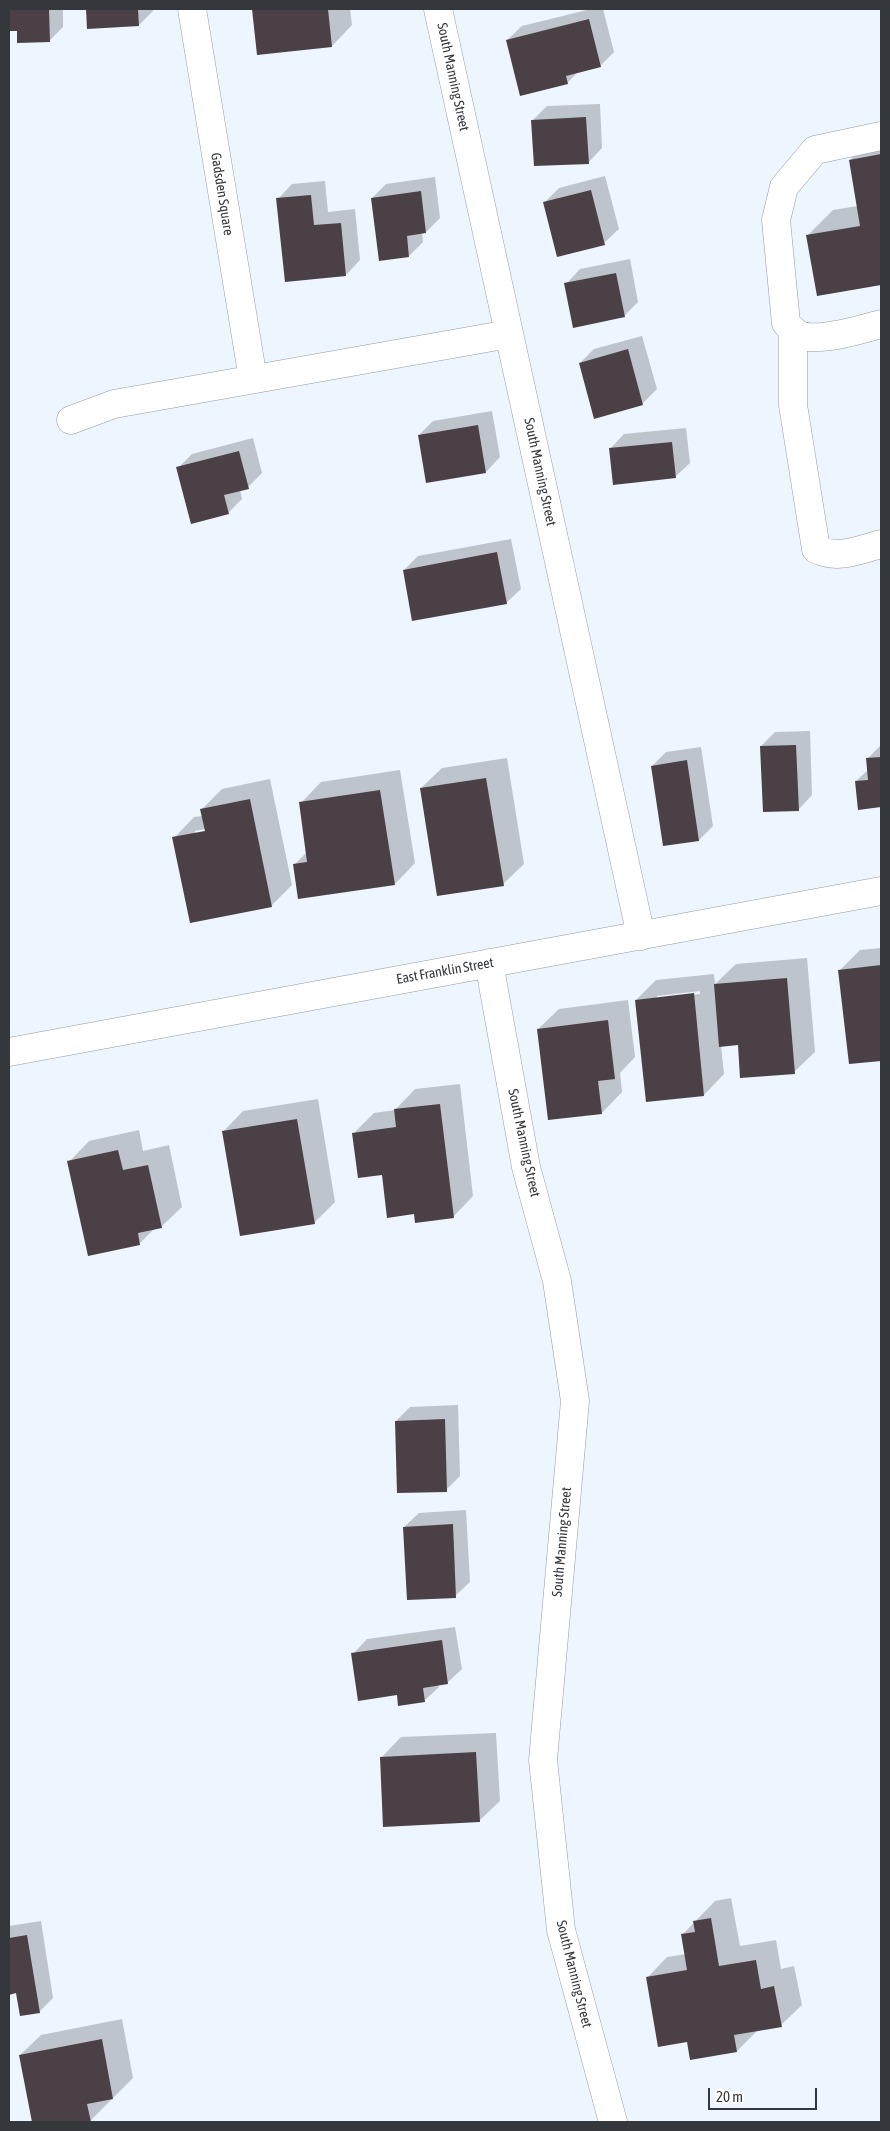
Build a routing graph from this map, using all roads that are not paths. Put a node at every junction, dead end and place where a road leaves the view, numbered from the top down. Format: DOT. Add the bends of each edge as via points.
graph roads {
  1 [pos="192,9"];
  2 [pos="438,9"];
  3 [pos="881,136"];
  4 [pos="881,324"];
  5 [pos="793,330"];
  6 [pos="509,334"];
  7 [pos="252,380"];
  8 [pos="72,420"];
  9 [pos="881,544"];
  10 [pos="881,892"];
  11 [pos="641,936"];
  12 [pos="489,963"];
  13 [pos="9,1052"];
  14 [pos="613,2122"];
  1 -- 7 [label="street, Gadsden Square"];
  2 -- 6 [label="street, South Manning Street"];
  3 -- 5 [label="street" via="815,150 784,187 776,220 786,323"];
  4 -- 5 [label="street" via="848,333 807,337"];
  5 -- 9 [label="street" via="793,405 816,549 826,554 842,554"];
  6 -- 7 [label="street"];
  6 -- 11 [label="street, South Manning Street"];
  7 -- 8 [label="street" via="114,404"];
  10 -- 11 [label="street, East Franklin Street"];
  11 -- 12 [label="street, East Franklin Street"];
  12 -- 13 [label="street, East Franklin Street"];
  12 -- 14 [label="street, South Manning Street" via="526,1167 557,1281 575,1401 543,1760 561,1930"];
}
